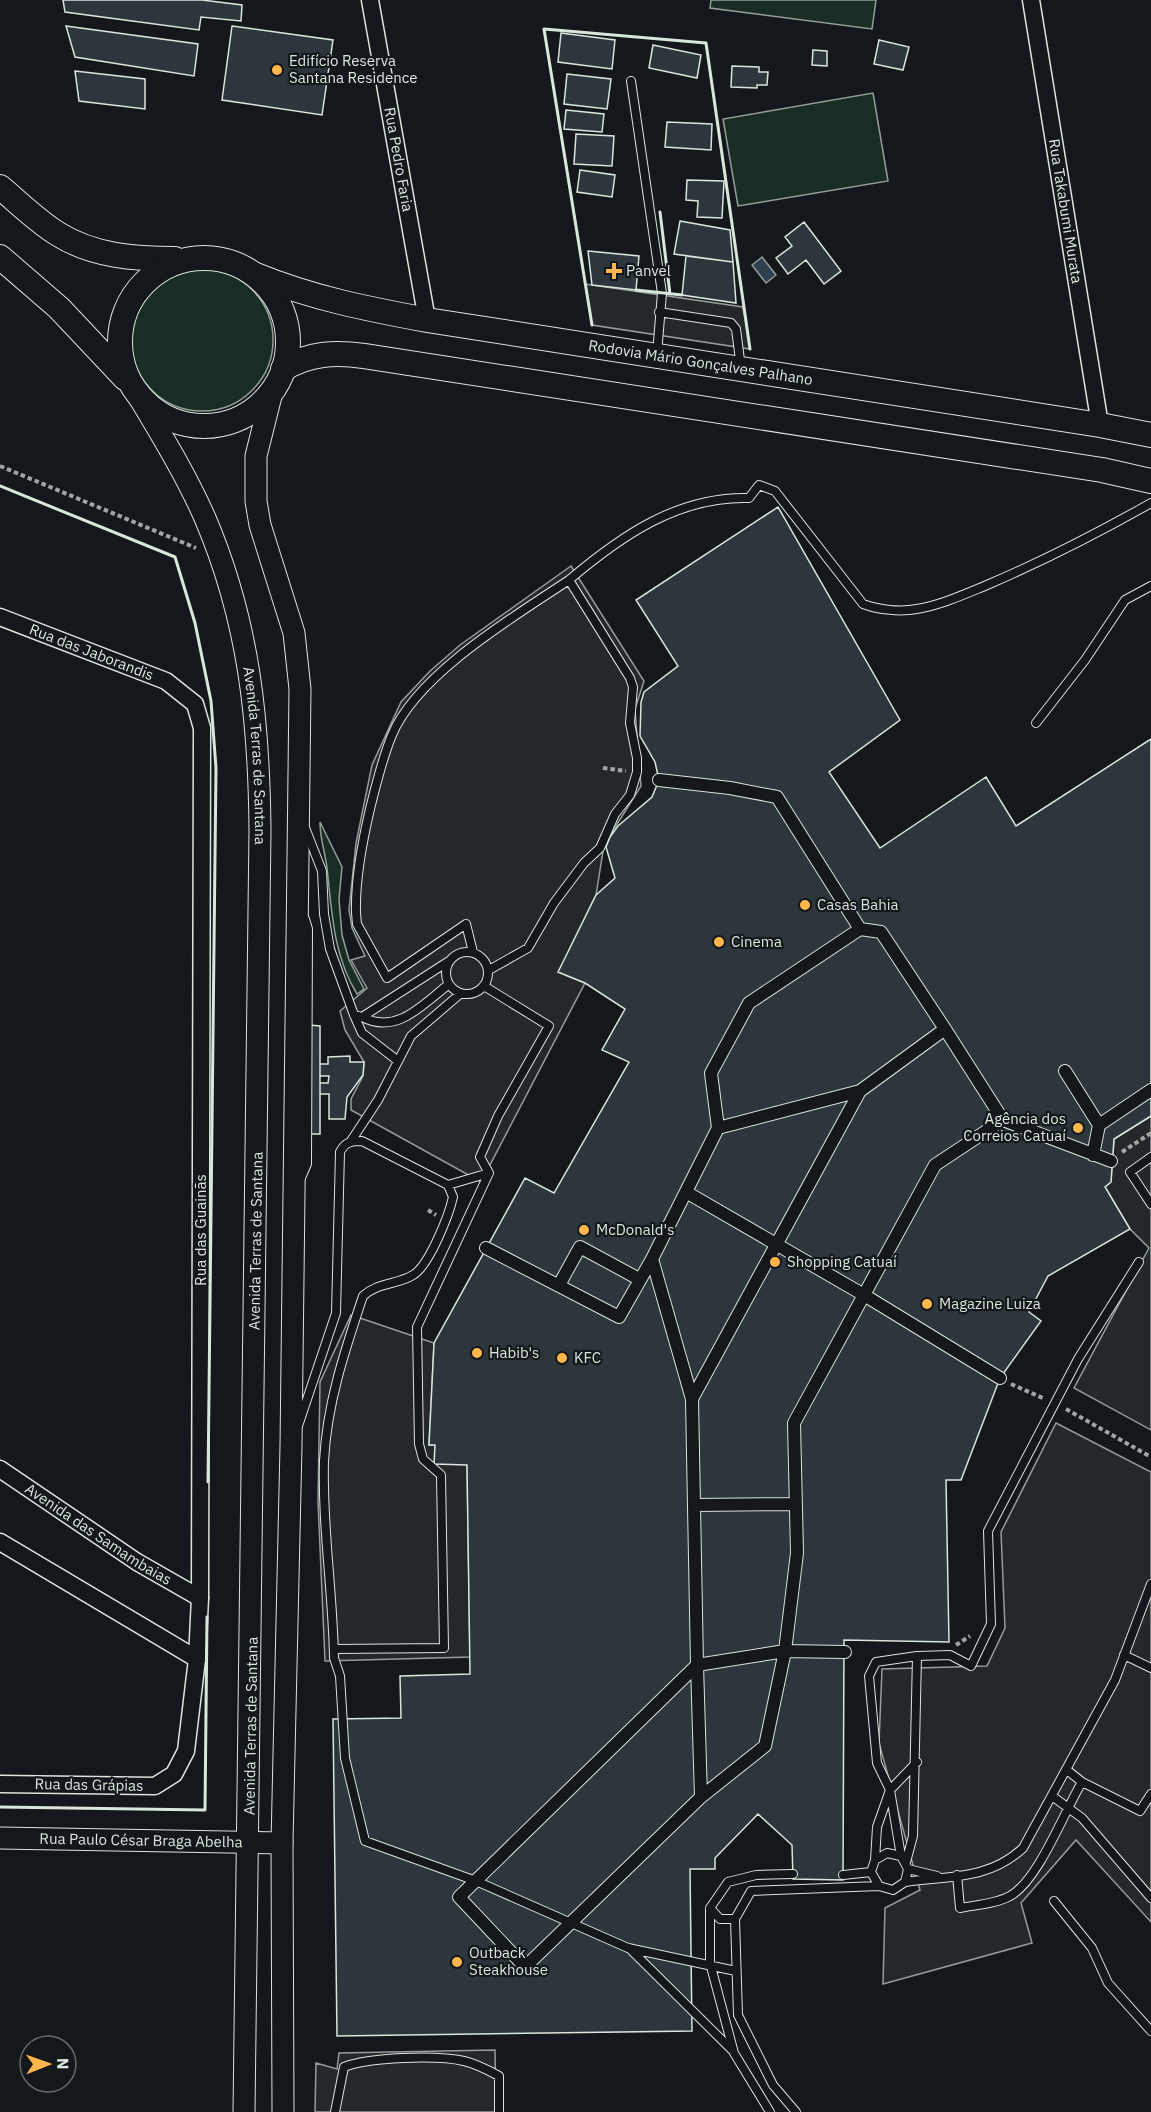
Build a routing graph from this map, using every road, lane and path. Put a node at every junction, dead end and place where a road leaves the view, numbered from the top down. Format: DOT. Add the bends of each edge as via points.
graph roads {
  1 [pos="370,0"];
  2 [pos="1031,0"];
  3 [pos="631,81"];
  4 [pos="0,187"];
  5 [pos="0,257"];
  6 [pos="184,259"];
  7 [pos="256,275"];
  8 [pos="659,312"];
  9 [pos="427,320"];
  10 [pos="657,356"];
  11 [pos="283,369"];
  12 [pos="741,369"];
  13 [pos="133,387"];
  14 [pos="272,392"];
  15 [pos="1100,425"];
  16 [pos="1151,435"];
  17 [pos="0,466"];
  18 [pos="1151,481"];
  19 [pos="1151,503"];
  20 [pos="221,559"];
  21 [pos="569,580"];
  22 [pos="1151,586"];
  23 [pos="0,617"];
  24 [pos="180,691"];
  25 [pos="1036,723"];
  26 [pos="659,780"];
  27 [pos="298,812"];
  28 [pos="860,929"];
  29 [pos="472,952"];
  30 [pos="449,960"];
  31 [pos="489,970"];
  32 [pos="449,984"];
  33 [pos="484,987"];
  34 [pos="460,994"];
  35 [pos="358,1016"];
  36 [pos="945,1029"];
  37 [pos="398,1061"];
  38 [pos="1065,1071"];
  39 [pos="1151,1090"];
  40 [pos="860,1091"];
  41 [pos="1003,1120"];
  42 [pos="1099,1125"];
  43 [pos="718,1128"];
  44 [pos="1151,1133"];
  45 [pos="351,1141"];
  46 [pos="1093,1155"];
  47 [pos="1151,1157"];
  48 [pos="1112,1161"];
  49 [pos="489,1173"];
  50 [pos="448,1185"];
  51 [pos="686,1192"];
  52 [pos="1151,1204"];
  53 [pos="776,1244"];
  54 [pos="486,1248"];
  55 [pos="652,1259"];
  56 [pos="1139,1262"];
  57 [pos="639,1278"];
  58 [pos="559,1285"];
  59 [pos="864,1295"];
  60 [pos="999,1378"];
  61 [pos="692,1399"];
  62 [pos="1056,1404"];
  63 [pos="291,1446"];
  64 [pos="1151,1457"];
  65 [pos="0,1469"];
  66 [pos="796,1504"];
  67 [pos="694,1505"];
  68 [pos="0,1542"];
  69 [pos="1151,1584"];
  70 [pos="200,1598"];
  71 [pos="334,1649"];
  72 [pos="785,1651"];
  73 [pos="845,1652"];
  74 [pos="1124,1655"];
  75 [pos="916,1656"];
  76 [pos="197,1659"];
  77 [pos="697,1665"];
  78 [pos="1151,1668"];
  79 [pos="916,1762"];
  80 [pos="1066,1770"];
  81 [pos="174,1774"];
  82 [pos="1082,1782"];
  83 [pos="0,1784"];
  84 [pos="890,1790"];
  85 [pos="1151,1794"];
  86 [pos="1052,1796"];
  87 [pos="701,1797"];
  88 [pos="1066,1808"];
  89 [pos="0,1838"];
  90 [pos="249,1842"];
  91 [pos="282,1843"];
  92 [pos="875,1860"];
  93 [pos="905,1862"];
  94 [pos="871,1872"];
  95 [pos="793,1874"];
  96 [pos="843,1875"];
  97 [pos="957,1875"];
  98 [pos="940,1877"];
  99 [pos="476,1881"];
  100 [pos="905,1882"];
  101 [pos="879,1886"];
  102 [pos="1151,1898"];
  103 [pos="1054,1901"];
  104 [pos="710,1908"];
  105 [pos="735,1919"];
  106 [pos="571,1923"];
  107 [pos="628,1948"];
  108 [pos="710,1964"];
  109 [pos="736,1971"];
  110 [pos="1151,2031"];
  111 [pos="734,2053"];
  112 [pos="244,2112"];
  113 [pos="283,2112"];
  114 [pos="335,2112"];
  115 [pos="499,2112"];
  116 [pos="770,2112"];
  117 [pos="796,2112"];
  1 -- 9 [label="street, Rua Pedro Faria"];
  2 -- 15 [label="street, Rua Takabumi Murata"];
  3 -- 8 [label="lane" via="662,293"];
  4 -- 6 [label="main road" via="60,235 83,246 128,258"];
  5 -- 13 [label="main road" via="59,308"];
  6 -- 7 [label="main road" via="229,261"];
  6 -- 13 [label="main road" via="156,272 134,293 127,307 120,329 120,352"];
  7 -- 9 [label="main road, Rodovia Mário Gonçalves Palhano" via="309,296"];
  7 -- 11 [label="main road" via="284,315 288,346"];
  8 -- 10 [label="lane"];
  8 -- 12 [label="lane" via="731,323 736,329"];
  9 -- 10 [label="main road, Rodovia Mário Gonçalves Palhano"];
  10 -- 12 [label="main road, Rodovia Mário Gonçalves Palhano"];
  11 -- 14 [label="main road"];
  11 -- 18 [label="main road" via="327,353 364,356 1102,470"];
  12 -- 15 [label="main road, Rodovia Mário Gonçalves Palhano"];
  13 -- 14 [label="main road" via="160,414 203,427 249,414"];
  13 -- 20 [label="street, Avenida Terras de Santana" via="192,490"];
  14 -- 27 [label="street" via="256,456 256,501 288,609 298,659"];
  15 -- 16 [label="main road, Rodovia Mário Gonçalves Palhano"];
  17 -- 20 [label="path"];
  19 -- 21 [label="lane" via="1012,574 916,609 882,609 863,604 775,491 759,485 749,498 691,505 639,528 612,544"];
  20 -- 90 [label="street, Avenida Terras de Santana" via="243,638 259,760"];
  21 -- 29 [label="lane" via="453,662 420,693 393,733 376,784 362,840 356,914 357,924 387,978 466,924"];
  21 -- 31 [label="lane" via="633,687 630,723 637,758 634,785 600,848 554,903 528,948"];
  22 -- 25 [label="lane" via="1125,600"];
  23 -- 24 [label="street, Rua das Jaborandis" via="166,681"];
  24 -- 70 [label="street, Rua das Guainãs" via="195,704 202,728"];
  26 -- 28 [label="street" via="777,797"];
  27 -- 35 [label="lane" via="320,862 330,949"];
  27 -- 63 [label="street"];
  28 -- 36 [label="street" via="881,932"];
  28 -- 43 [label="street" via="749,1003 711,1073"];
  29 -- 30 [label="lane"];
  29 -- 31 [label="lane" via="483,959"];
  30 -- 32 [label="lane"];
  30 -- 35 [label="lane"];
  31 -- 33 [label="lane"];
  32 -- 34 [label="lane"];
  32 -- 35 [label="lane" via="408,1016 390,1023 375,1024"];
  33 -- 34 [label="lane" via="476,993"];
  33 -- 49 [label="lane" via="549,1026 498,1116 480,1157"];
  34 -- 37 [label="lane" via="415,1030"];
  35 -- 37 [label="lane" via="362,1033"];
  36 -- 40 [label="street"];
  36 -- 41 [label="street"];
  37 -- 45 [label="lane"];
  38 -- 42 [label="street"];
  39 -- 42 [label="street"];
  40 -- 43 [label="street"];
  40 -- 53 [label="street"];
  41 -- 46 [label="street"];
  41 -- 59 [label="street" via="935,1165"];
  42 -- 46 [label="street"];
  43 -- 51 [label="street"];
  44 -- 48 [label="path" via="1119,1154 1116,1162"];
  45 -- 50 [label="lane" via="369,1144"];
  45 -- 63 [label="lane" via="340,1152 336,1313"];
  46 -- 48 [label="street"];
  47 -- 52 [label="lane" via="1130,1172"];
  49 -- 50 [label="lane"];
  49 -- 71 [label="lane" via="417,1327 419,1444 423,1459 441,1475 444,1648"];
  50 -- 71 [label="lane" via="452,1202 424,1264 414,1275 363,1296 338,1372 324,1460"];
  51 -- 53 [label="street"];
  51 -- 55 [label="street"];
  53 -- 59 [label="street"];
  53 -- 61 [label="street"];
  54 -- 58 [label="street"];
  55 -- 57 [label="street"];
  55 -- 61 [label="street"];
  56 -- 62 [label="lane" via="1078,1359"];
  57 -- 58 [label="street" via="580,1246"];
  57 -- 58 [label="street" via="619,1317"];
  59 -- 60 [label="street"];
  59 -- 66 [label="street" via="794,1423"];
  60 -- 62 [label="path"];
  61 -- 67 [label="street"];
  62 -- 64 [label="path"];
  62 -- 75 [label="lane" via="988,1531 991,1624 971,1666 950,1655"];
  63 -- 91 [label="street"];
  65 -- 70 [label="street, Avenida das Samambaias" via="137,1562"];
  66 -- 67 [label="street"];
  66 -- 72 [label="street" via="797,1553"];
  67 -- 77 [label="street"];
  68 -- 76 [label="street"];
  69 -- 74 [label="lane"];
  70 -- 76 [label="street, Rua das Guainãs"];
  71 -- 99 [label="lane" via="340,1676 345,1758 365,1841"];
  72 -- 73 [label="street"];
  72 -- 77 [label="street"];
  72 -- 87 [label="street" via="765,1746"];
  74 -- 78 [label="lane"];
  74 -- 80 [label="lane"];
  75 -- 79 [label="lane"];
  75 -- 84 [label="lane" via="876,1662 869,1676 877,1763"];
  76 -- 81 [label="street, Rua das Guainãs" via="186,1751"];
  77 -- 87 [label="street"];
  77 -- 99 [label="street"];
  79 -- 84 [label="lane"];
  79 -- 93 [label="lane" via="913,1836"];
  80 -- 82 [label="lane"];
  80 -- 86 [label="lane"];
  81 -- 83 [label="street, Rua das Grápias" via="155,1786"];
  82 -- 85 [label="lane" via="1140,1812"];
  82 -- 88 [label="lane"];
  84 -- 92 [label="lane" via="877,1827"];
  84 -- 93 [label="lane"];
  86 -- 88 [label="lane"];
  86 -- 97 [label="lane" via="1023,1848 1008,1862 981,1874"];
  87 -- 106 [label="street"];
  88 -- 97 [label="lane" via="1038,1868 1011,1896 960,1908"];
  88 -- 102 [label="lane" via="1082,1818"];
  89 -- 90 [label="street, Rua Paulo César Braga Abelha"];
  90 -- 91 [label="street, Rua Paulo César Braga Abelha"];
  90 -- 112 [label="street, Avenida Terras de Santana"];
  91 -- 113 [label="street"];
  92 -- 93 [label="lane" via="887,1853"];
  92 -- 94 [label="lane"];
  93 -- 98 [label="lane"];
  93 -- 100 [label="lane"];
  94 -- 96 [label="lane"];
  94 -- 101 [label="lane"];
  95 -- 104 [label="lane" via="756,1875 728,1882"];
  97 -- 98 [label="lane"];
  98 -- 100 [label="lane"];
  99 -- 106 [label="lane"];
  99 -- 106 [label="street" via="459,1897 525,1967"];
  100 -- 101 [label="lane" via="893,1890"];
  101 -- 105 [label="lane" via="751,1891"];
  103 -- 110 [label="lane" via="1092,1948 1108,1983"];
  104 -- 105 [label="lane" via="720,1919"];
  104 -- 108 [label="lane"];
  105 -- 109 [label="lane"];
  106 -- 107 [label="lane"];
  107 -- 108 [label="lane"];
  107 -- 111 [label="lane"];
  108 -- 109 [label="lane"];
  108 -- 111 [label="lane"];
  109 -- 117 [label="lane" via="738,2014 773,2085"];
  111 -- 116 [label="lane"];
  114 -- 115 [label="lane" via="344,2067 358,2061 436,2058 464,2061 499,2076"];
}
